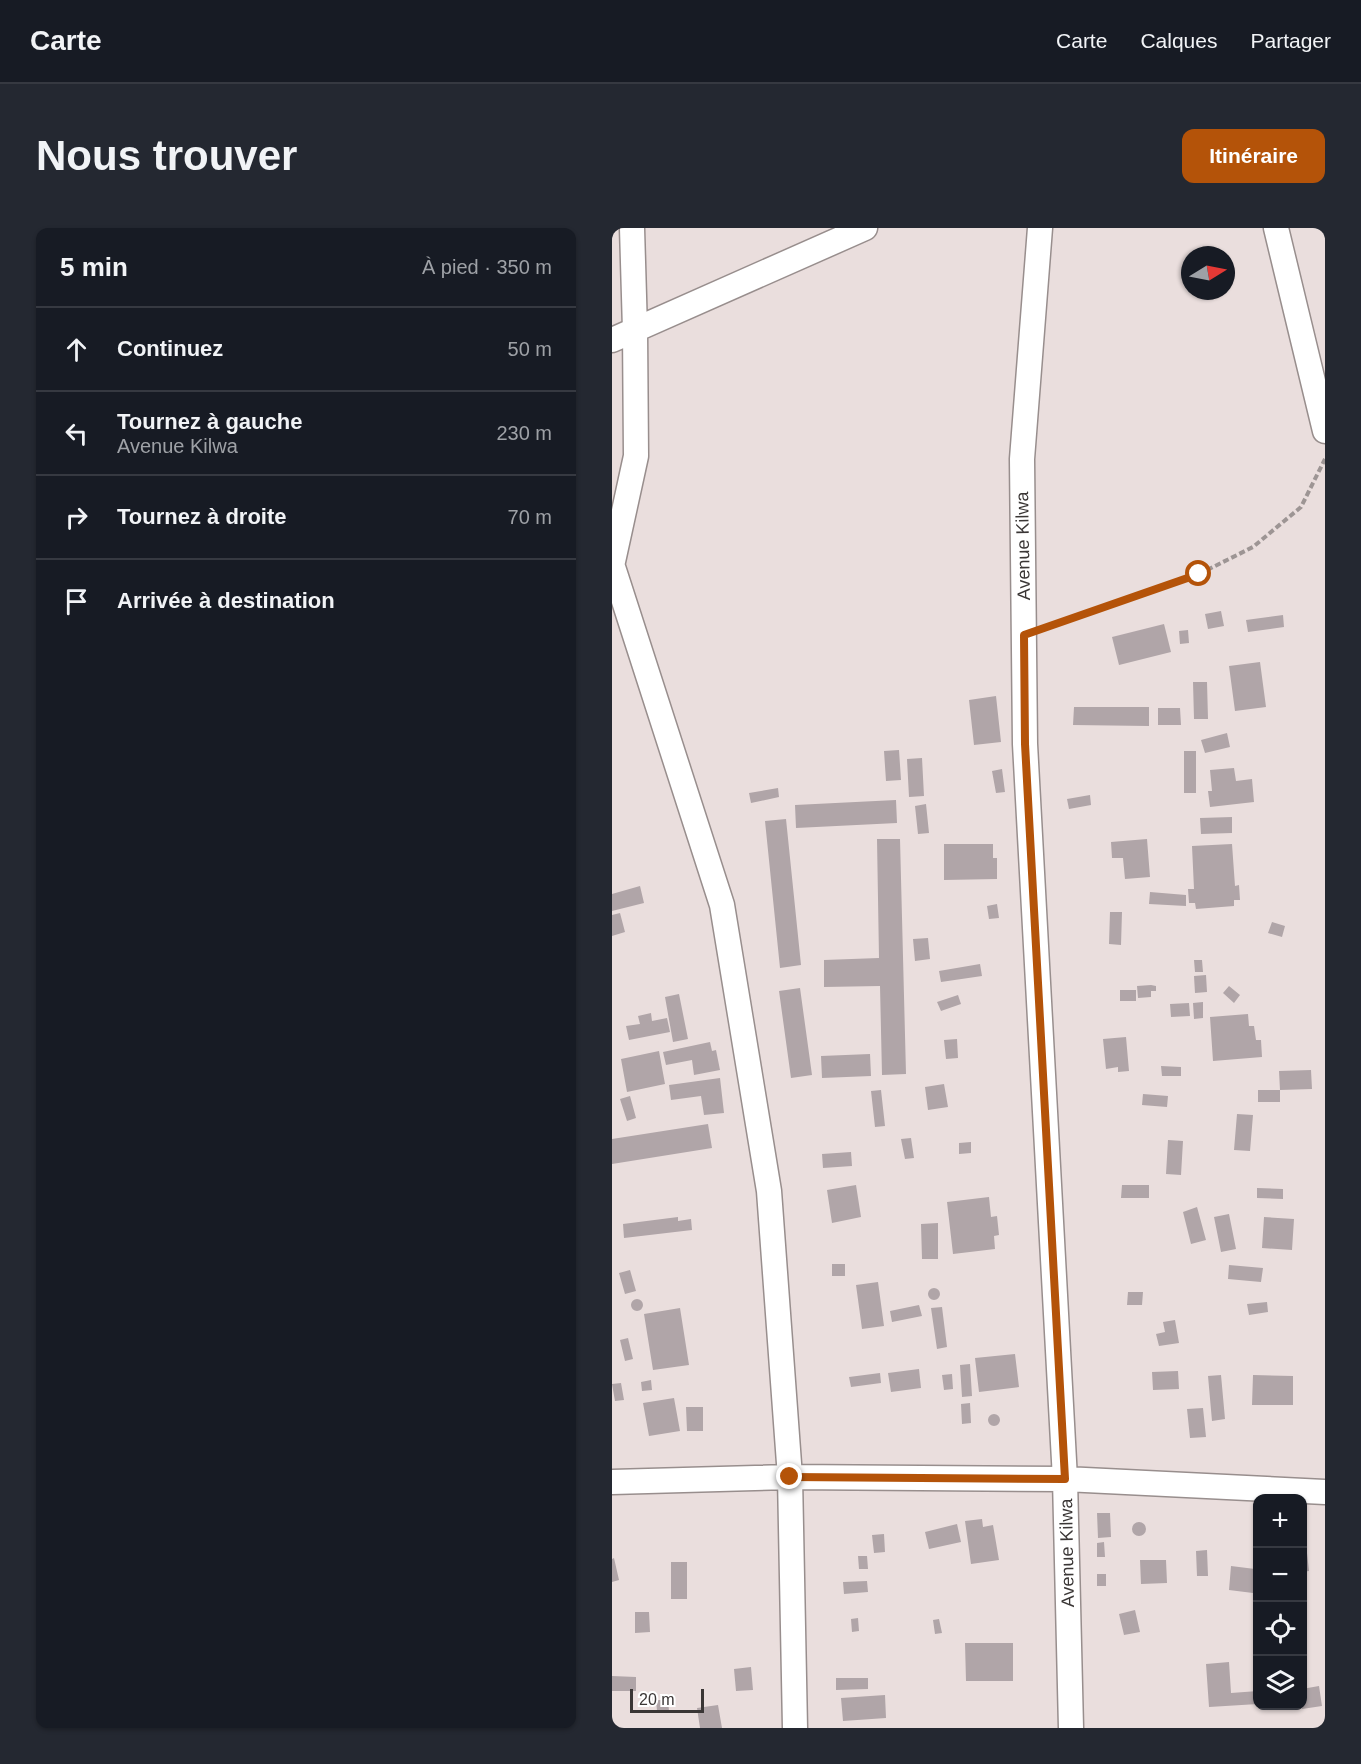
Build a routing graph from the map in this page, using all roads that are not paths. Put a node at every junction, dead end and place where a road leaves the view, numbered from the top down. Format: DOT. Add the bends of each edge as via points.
graph roads {
  1 [pos="632,228"];
  2 [pos="865,228"];
  3 [pos="1040,228"];
  4 [pos="1276,228"];
  5 [pos="635,330"];
  6 [pos="612,340"];
  7 [pos="1325,431"];
  8 [pos="612,565"];
  9 [pos="790,1477"];
  10 [pos="1065,1479"];
  11 [pos="612,1482"];
  12 [pos="1325,1492"];
  13 [pos="795,1728"];
  14 [pos="1071,1728"];
  1 -- 5 [label="street"];
  2 -- 5 [label="street"];
  3 -- 10 [label="street, Avenue Kilwa" via="1022,459 1025,744"];
  4 -- 7 [label="street"];
  5 -- 6 [label="street"];
  5 -- 8 [label="street" via="636,456"];
  8 -- 9 [label="street" via="722,904 769,1191"];
  9 -- 10 [label="street"];
  9 -- 11 [label="street"];
  9 -- 13 [label="street"];
  10 -- 12 [label="street"];
  10 -- 14 [label="street, Avenue Kilwa"];
}
